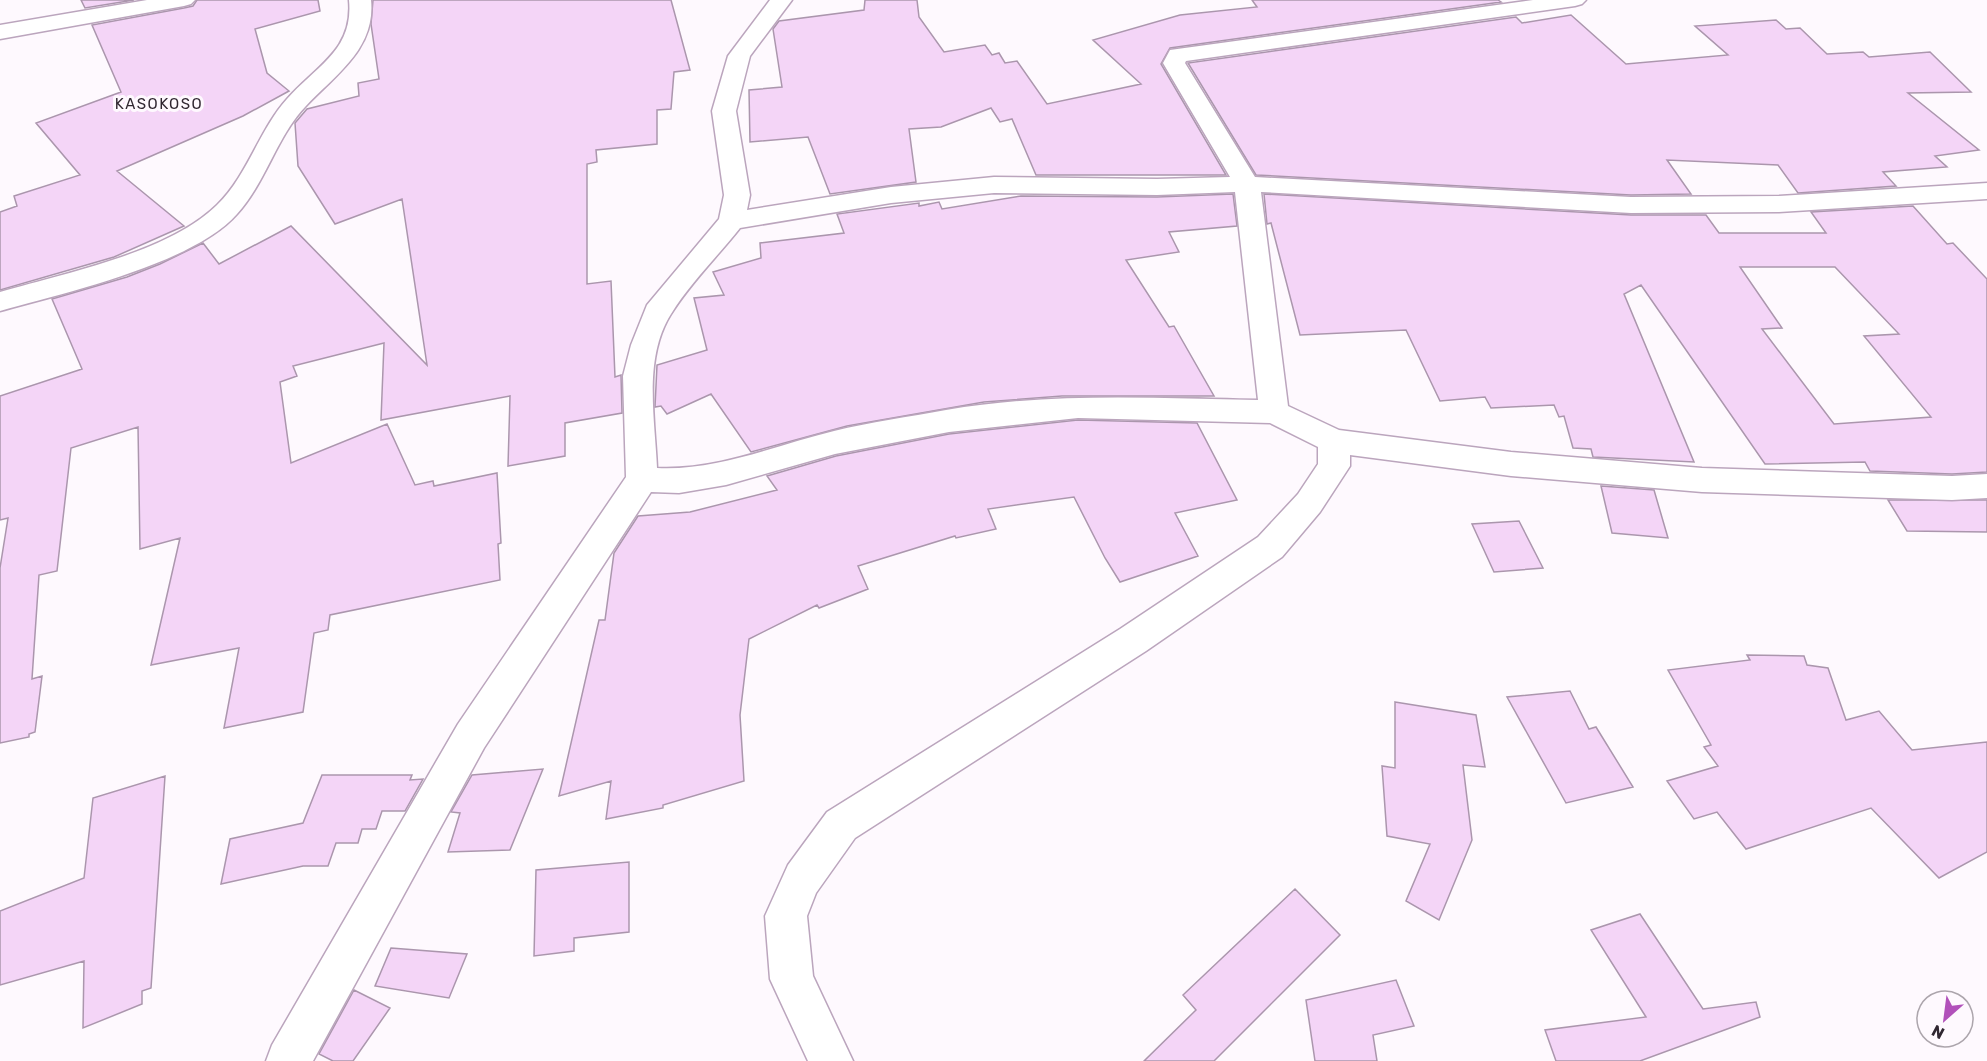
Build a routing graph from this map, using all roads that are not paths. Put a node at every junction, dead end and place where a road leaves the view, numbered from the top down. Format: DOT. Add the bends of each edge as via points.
graph roads {
  1 [pos="184,0"];
  2 [pos="360,0"];
  3 [pos="781,0"];
  4 [pos="1575,0"];
  5 [pos="0,32"];
  6 [pos="1247,184"];
  7 [pos="1987,191"];
  8 [pos="732,221"];
  9 [pos="0,302"];
  10 [pos="1274,412"];
  11 [pos="1334,441"];
  12 [pos="642,478"];
  13 [pos="1987,486"];
  14 [pos="288,1061"];
  15 [pos="831,1061"];
  1 -- 5 [label="street"];
  2 -- 9 [label="street" via="360,33 349,50 285,114 240,194 225,212 161,250"];
  3 -- 8 [label="street" via="739,56 724,111 737,195"];
  4 -- 6 [label="street" via="1178,55 1174,63"];
  6 -- 7 [label="street" via="1631,205 1791,203"];
  6 -- 8 [label="street" via="956,188"];
  6 -- 10 [label="street"];
  8 -- 12 [label="street" via="657,312 645,345 638,376"];
  10 -- 11 [label="street"];
  10 -- 12 [label="street" via="1077,407 1026,411 835,442 714,475 679,481"];
  11 -- 13 [label="street" via="1512,464 1702,480"];
  11 -- 15 [label="street" via="1334,466 1310,503 1270,547 1133,640 842,825 802,879 786,916 792,979"];
  12 -- 14 [label="street" via="471,736"];
}
